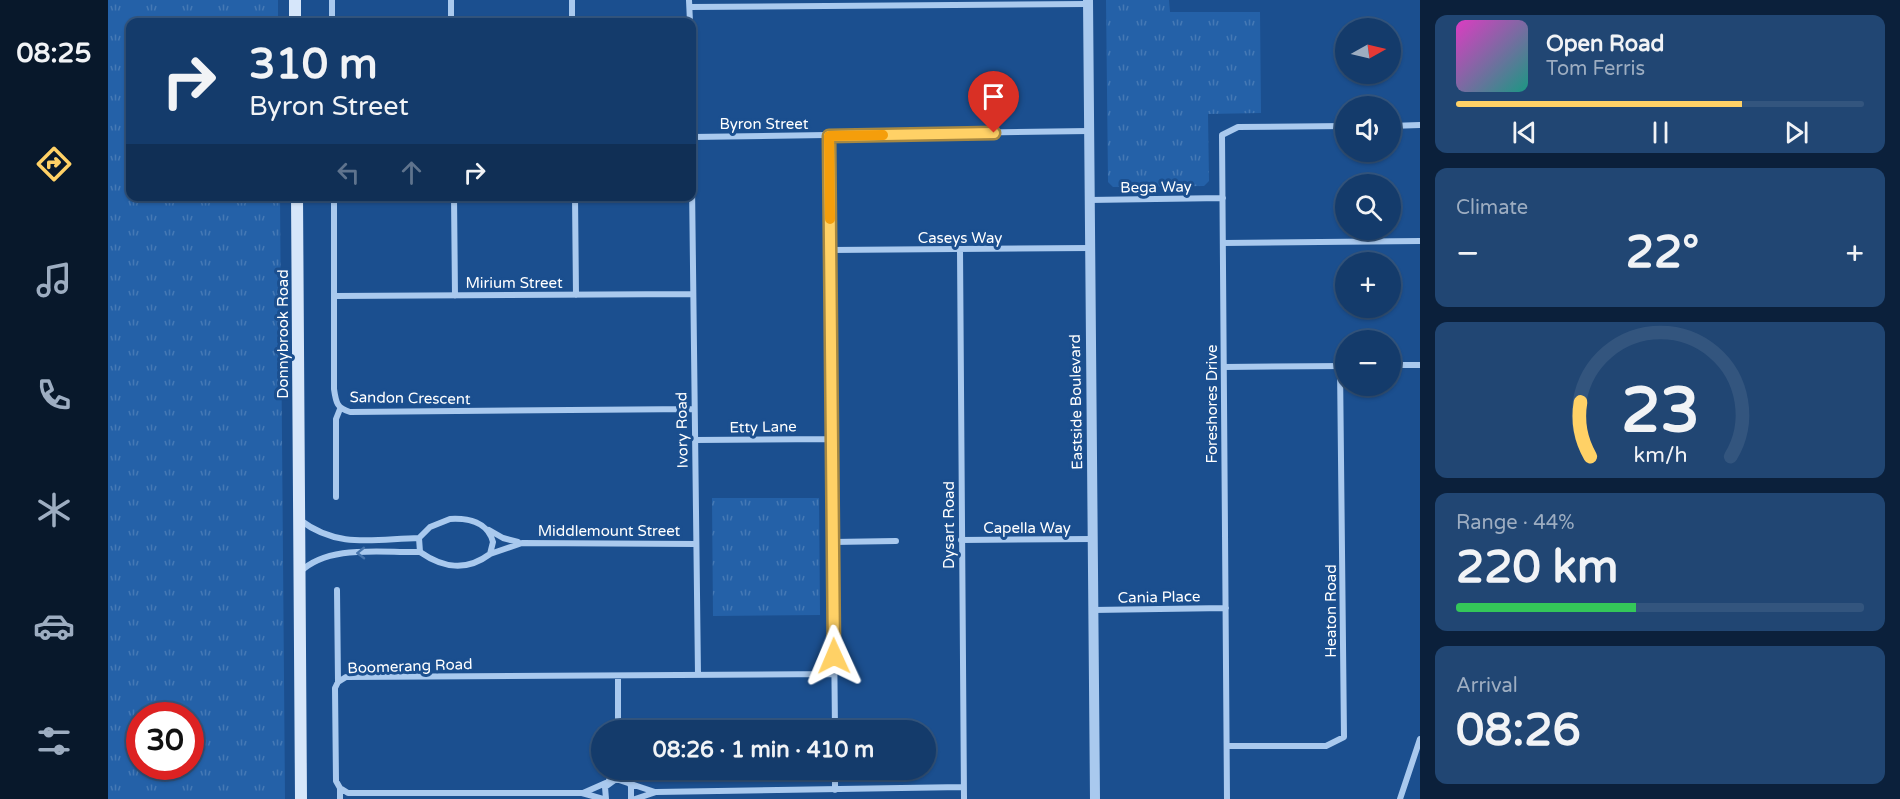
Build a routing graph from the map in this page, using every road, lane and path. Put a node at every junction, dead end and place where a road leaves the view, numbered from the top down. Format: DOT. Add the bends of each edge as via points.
graph roads {
  1 [pos="295,0"];
  2 [pos="332,0"];
  3 [pos="451,0"];
  4 [pos="572,0"];
  5 [pos="1086,1"];
  6 [pos="948,2"];
  7 [pos="689,4"];
  8 [pos="295,18"];
  9 [pos="332,18"];
  10 [pos="451,18"];
  11 [pos="572,18"];
  12 [pos="1420,125"];
  13 [pos="1335,126"];
  14 [pos="1401,126"];
  15 [pos="1089,131"];
  16 [pos="829,136"];
  17 [pos="696,137"];
  18 [pos="1222,198"];
  19 [pos="1089,200"];
  20 [pos="297,201"];
  21 [pos="334,201"];
  22 [pos="453,201"];
  23 [pos="575,201"];
  24 [pos="692,201"];
  25 [pos="1420,241"];
  26 [pos="1223,243"];
  27 [pos="1090,248"];
  28 [pos="831,250"];
  29 [pos="960,250"];
  30 [pos="693,294"];
  31 [pos="576,295"];
  32 [pos="335,296"];
  33 [pos="455,296"];
  34 [pos="1401,365"];
  35 [pos="1420,365"];
  36 [pos="1335,366"];
  37 [pos="1224,368"];
  38 [pos="1343,396"];
  39 [pos="340,409"];
  40 [pos="694,409"];
  41 [pos="832,438"];
  42 [pos="694,440"];
  43 [pos="299,471"];
  44 [pos="336,497"];
  45 [pos="299,520"];
  46 [pos="488,530"];
  47 [pos="419,538"];
  48 [pos="1092,539"];
  49 [pos="961,540"];
  50 [pos="896,541"];
  51 [pos="833,542"];
  52 [pos="522,543"];
  53 [pos="696,544"];
  54 [pos="420,552"];
  55 [pos="490,554"];
  56 [pos="299,572"];
  57 [pos="337,590"];
  58 [pos="1226,608"];
  59 [pos="1093,610"];
  60 [pos="300,611"];
  61 [pos="834,674"];
  62 [pos="698,675"];
  63 [pos="618,676"];
  64 [pos="338,682"];
  65 [pos="618,720"];
  66 [pos="835,720"];
  67 [pos="1420,739"];
  68 [pos="1227,746"];
  69 [pos="627,780"];
  70 [pos="835,780"];
  71 [pos="608,782"];
  72 [pos="628,783"];
  73 [pos="963,787"];
  74 [pos="340,788"];
  75 [pos="835,790"];
  76 [pos="656,792"];
  77 [pos="582,793"];
  78 [pos="301,799"];
  79 [pos="340,799"];
  80 [pos="605,799"];
  81 [pos="631,799"];
  82 [pos="636,799"];
  83 [pos="964,799"];
  84 [pos="1095,799"];
  85 [pos="1227,799"];
  86 [pos="1400,799"];
  1 -- 8 [label="main road"];
  2 -- 9 [label="street"];
  3 -- 10 [label="street"];
  4 -- 11 [label="street"];
  5 -- 6 [label="street"];
  5 -- 15 [label="street, Eastside Boulevard"];
  6 -- 7 [label="street"];
  12 -- 14 [label="street"];
  13 -- 18 [label="street, Foreshores Drive" via="1238,127 1222,135"];
  15 -- 16 [label="street, Byron Street"];
  15 -- 19 [label="street, Eastside Boulevard"];
  16 -- 17 [label="street, Byron Street"];
  16 -- 28 [label="street"];
  18 -- 19 [label="street, Bega Way"];
  18 -- 26 [label="street, Foreshores Drive"];
  19 -- 27 [label="street, Eastside Boulevard"];
  20 -- 43 [label="main road, Donnybrook Road"];
  21 -- 32 [label="street, Sandon Crescent"];
  22 -- 33 [label="street"];
  23 -- 31 [label="street"];
  24 -- 30 [label="street, Ivory Road"];
  25 -- 26 [label="street"];
  26 -- 37 [label="street, Foreshores Drive"];
  27 -- 29 [label="street, Caseys Way"];
  27 -- 48 [label="street, Eastside Boulevard"];
  28 -- 29 [label="street, Caseys Way"];
  28 -- 41 [label="street"];
  29 -- 49 [label="street, Dysart Road"];
  30 -- 31 [label="street, Mirium Street"];
  30 -- 40 [label="street, Ivory Road"];
  31 -- 33 [label="street, Mirium Street"];
  32 -- 33 [label="street, Mirium Street"];
  32 -- 39 [label="street, Sandon Crescent" via="334,389"];
  34 -- 35 [label="street"];
  36 -- 37 [label="street"];
  37 -- 58 [label="street, Foreshores Drive"];
  38 -- 68 [label="street, Heaton Road" via="1344,737 1326,746"];
  39 -- 40 [label="street, Sandon Crescent"];
  39 -- 44 [label="street" via="336,419"];
  40 -- 42 [label="street, Ivory Road"];
  41 -- 42 [label="street, Etty Lane"];
  41 -- 51 [label="street"];
  42 -- 53 [label="street, Ivory Road"];
  43 -- 45 [label="main road, Donnybrook Road"];
  43 -- 60 [label="main road, Donnybrook Road" via="291,494 292,589"];
  45 -- 47 [label="street" via="338,540"];
  45 -- 56 [label="main road, Donnybrook Road"];
  46 -- 47 [label="street" via="472,521 450,519 430,527"];
  46 -- 52 [label="street, Middlemount Street"];
  46 -- 55 [label="street" via="494,542"];
  47 -- 54 [label="street"];
  48 -- 49 [label="street, Capella Way"];
  48 -- 59 [label="street, Eastside Boulevard"];
  49 -- 73 [label="street, Dysart Road"];
  50 -- 51 [label="street"];
  51 -- 61 [label="street"];
  52 -- 53 [label="street, Middlemount Street"];
  52 -- 55 [label="street, Middlemount Street"];
  53 -- 62 [label="street, Ivory Road"];
  54 -- 55 [label="street" via="449,567 469,565"];
  54 -- 56 [label="street, one-way" via="333,554 311,561"];
  56 -- 60 [label="main road, Donnybrook Road"];
  57 -- 64 [label="street"];
  58 -- 59 [label="street, Cania Place"];
  58 -- 68 [label="street, Foreshores Drive"];
  59 -- 84 [label="street, Eastside Boulevard"];
  60 -- 78 [label="main road, Donnybrook Road"];
  61 -- 62 [label="street, Boomerang Road"];
  61 -- 66 [label="street"];
  62 -- 63 [label="street, Boomerang Road"];
  63 -- 64 [label="street, Boomerang Road" via="346,677"];
  63 -- 65 [label="street"];
  64 -- 74 [label="street, Boomerang Road" via="336,781"];
  67 -- 86 [label="street"];
  68 -- 85 [label="street, Foreshores Drive"];
  69 -- 72 [label="street"];
  70 -- 75 [label="street"];
  71 -- 72 [label="street" via="620,778"];
  71 -- 77 [label="street"];
  71 -- 80 [label="street"];
  72 -- 76 [label="street"];
  72 -- 81 [label="street"];
  73 -- 75 [label="street"];
  73 -- 83 [label="street, Dysart Road"];
  74 -- 77 [label="street" via="348,793"];
  74 -- 79 [label="street, Boomerang Road"];
  75 -- 76 [label="street"];
  76 -- 82 [label="street"];
  77 -- 80 [label="street"];
}
